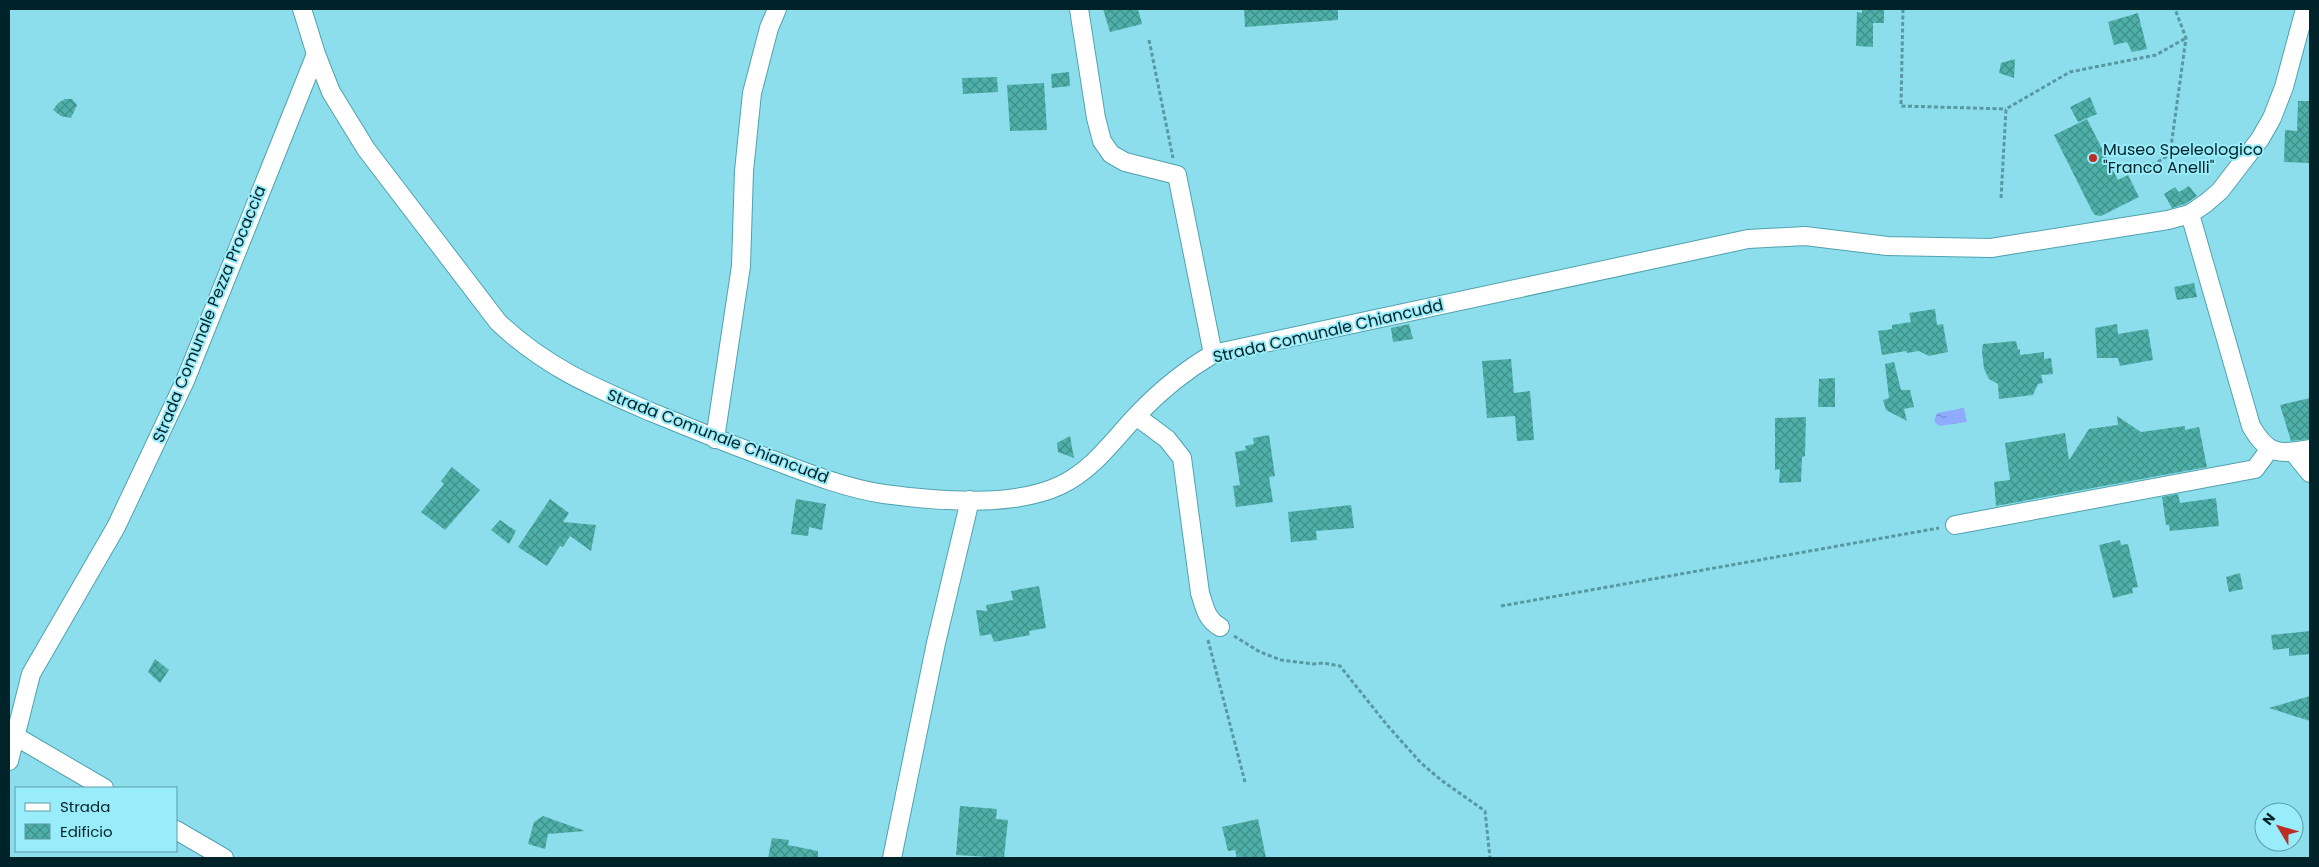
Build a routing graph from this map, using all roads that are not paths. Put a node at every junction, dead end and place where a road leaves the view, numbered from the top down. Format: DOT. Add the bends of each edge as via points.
graph roads {
  1 [pos="302,9"];
  2 [pos="778,9"];
  3 [pos="1078,9"];
  4 [pos="2305,9"];
  5 [pos="316,54"];
  6 [pos="2190,214"];
  7 [pos="1213,354"];
  8 [pos="1136,416"];
  9 [pos="715,439"];
  10 [pos="2270,450"];
  11 [pos="2302,451"];
  12 [pos="2310,473"];
  13 [pos="970,500"];
  14 [pos="1955,525"];
  15 [pos="1220,627"];
  16 [pos="15,736"];
  17 [pos="9,761"];
  18 [pos="102,787"];
  19 [pos="178,831"];
  20 [pos="224,858"];
  21 [pos="892,858"];
  1 -- 5 [label="street, Strada Comunale Chiancudd"];
  2 -- 9 [label="street" via="769,28 752,93 744,170 741,266"];
  3 -- 7 [label="street" via="1102,141 1112,154 1125,162 1177,176"];
  4 -- 6 [label="street, Strada Comunale Chiancudd" via="2284,87 2272,118 2220,191"];
  5 -- 9 [label="street, Strada Comunale Chiancudd" via="332,92 366,149 498,322 545,361 602,391"];
  5 -- 16 [label="street, Strada Comunale Pezza Procaccia" via="185,381 116,527 31,674"];
  6 -- 7 [label="street, Strada Comunale Chiancudd" via="1991,248 1887,246 1805,236 1748,239"];
  6 -- 10 [label="street" via="2251,426 2259,441"];
  7 -- 8 [label="street, Strada Comunale Chiancudd" via="1174,378"];
  8 -- 13 [label="street, Strada Comunale Chiancudd" via="1092,466 1061,485 1004,501"];
  8 -- 15 [label="street" via="1166,439 1182,458 1200,593 1206,614"];
  9 -- 13 [label="street, Strada Comunale Chiancudd" via="818,477 883,494"];
  10 -- 11 [label="street" via="2283,453"];
  10 -- 14 [label="street" via="2255,469"];
  11 -- 12 [label="street"];
  13 -- 21 [label="street" via="938,635"];
  16 -- 17 [label="street, Strada Comunale Pezza Procaccia"];
  16 -- 18 [label="street"];
  19 -- 20 [label="street"];
}
